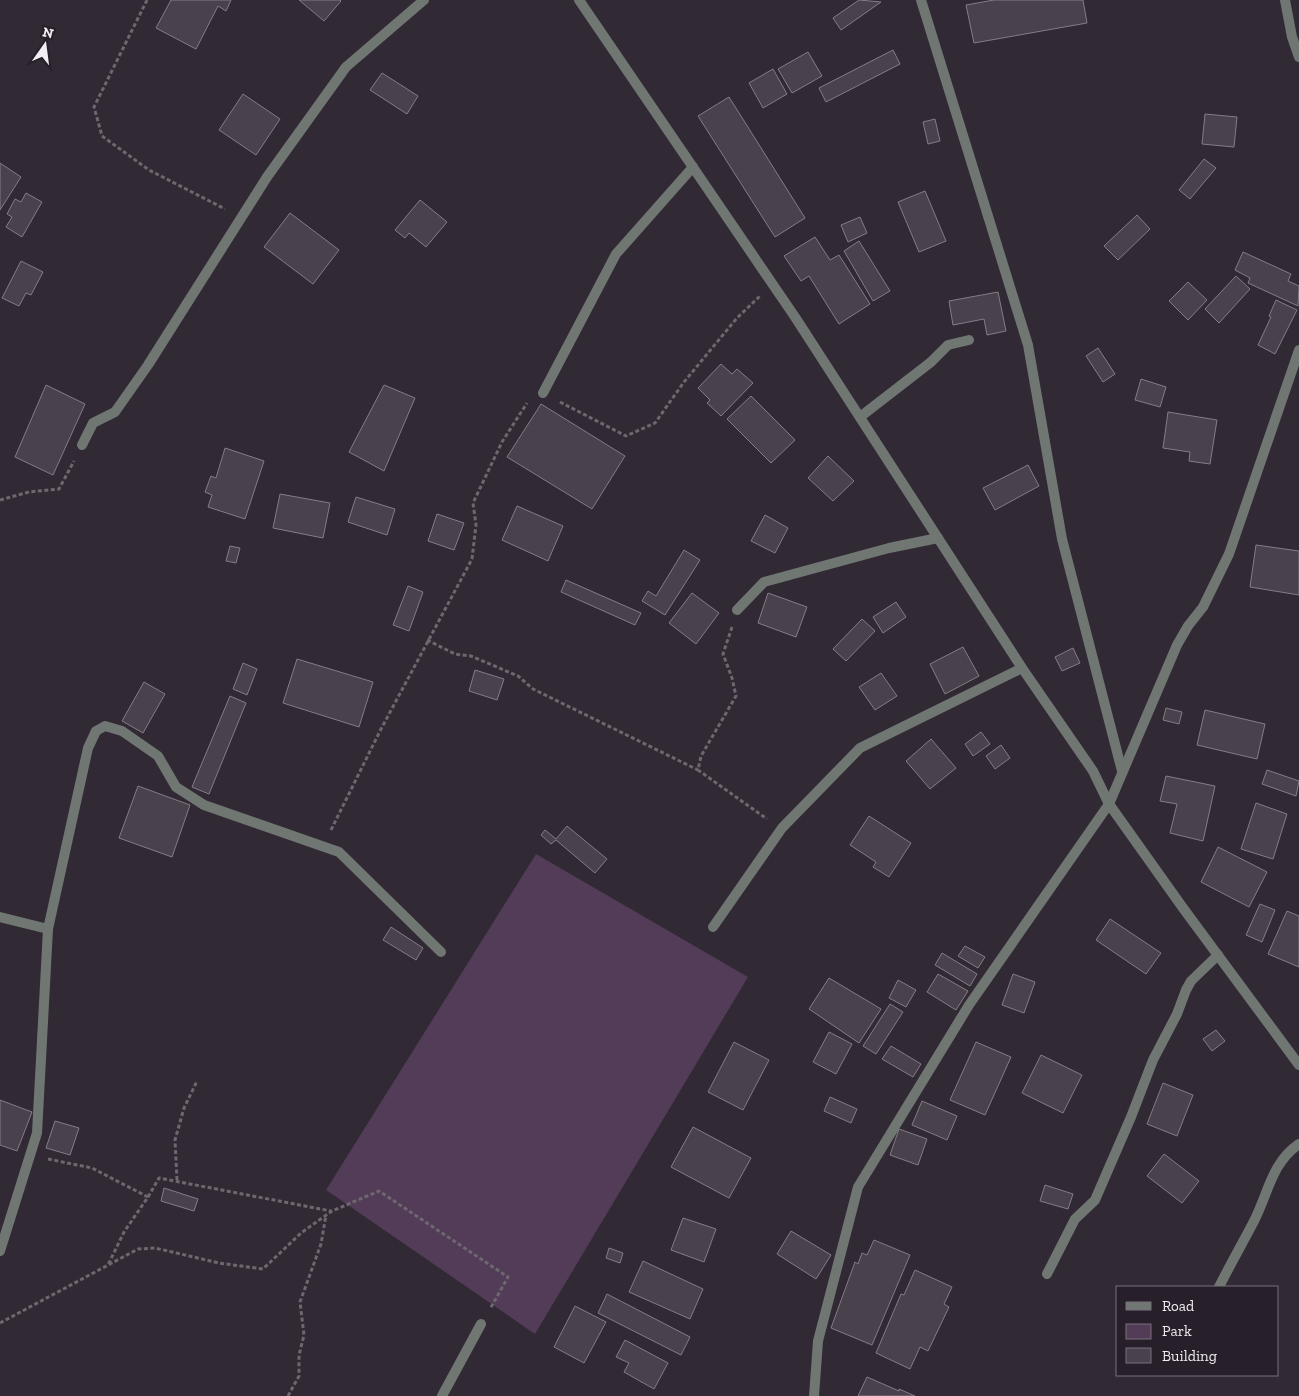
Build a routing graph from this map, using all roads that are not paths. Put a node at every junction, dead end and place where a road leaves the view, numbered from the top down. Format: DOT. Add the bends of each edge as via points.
graph roads {
  1 [pos="424,0"];
  2 [pos="579,0"];
  3 [pos="921,0"];
  4 [pos="1285,0"];
  5 [pos="1299,57"];
  6 [pos="693,167"];
  7 [pos="969,340"];
  8 [pos="1299,350"];
  9 [pos="543,393"];
  10 [pos="860,417"];
  11 [pos="82,445"];
  12 [pos="938,538"];
  13 [pos="738,610"];
  14 [pos="1022,668"];
  15 [pos="1122,771"];
  16 [pos="1109,804"];
  17 [pos="0,917"];
  18 [pos="713,927"];
  19 [pos="48,929"];
  20 [pos="441,952"];
  21 [pos="1218,955"];
  22 [pos="1299,1065"];
  23 [pos="1299,1144"];
  24 [pos="1,1242"];
  25 [pos="1047,1274"];
  26 [pos="1220,1286"];
  27 [pos="481,1324"];
  28 [pos="442,1396"];
  29 [pos="814,1396"];
  1 -- 11 [label="street" via="346,67 267,177 148,365 115,412 93,423"];
  2 -- 6 [label="street"];
  3 -- 15 [label="street" via="1028,345 1062,539"];
  4 -- 5 [label="street"];
  6 -- 9 [label="street" via="616,254"];
  6 -- 10 [label="street"];
  7 -- 10 [label="street" via="948,345"];
  8 -- 15 [label="street" via="1229,554 1203,607 1177,645"];
  10 -- 12 [label="street"];
  12 -- 13 [label="street" via="764,582"];
  12 -- 14 [label="street"];
  14 -- 16 [label="street" via="1093,771"];
  14 -- 18 [label="street" via="860,748 782,828"];
  15 -- 16 [label="street"];
  16 -- 21 [label="street"];
  16 -- 29 [label="street" via="969,1005 858,1187 818,1341"];
  17 -- 19 [label="street"];
  19 -- 20 [label="street" via="88,748 96,731 106,726 122,731 158,756 176,787 204,805 339,852"];
  19 -- 24 [label="street" via="37,1133"];
  21 -- 22 [label="street"];
  21 -- 25 [label="street" via="1186,990 1095,1200 1075,1219"];
  23 -- 26 [label="street" via="1284,1156 1270,1180 1253,1222"];
  27 -- 28 [label="street"];
}
